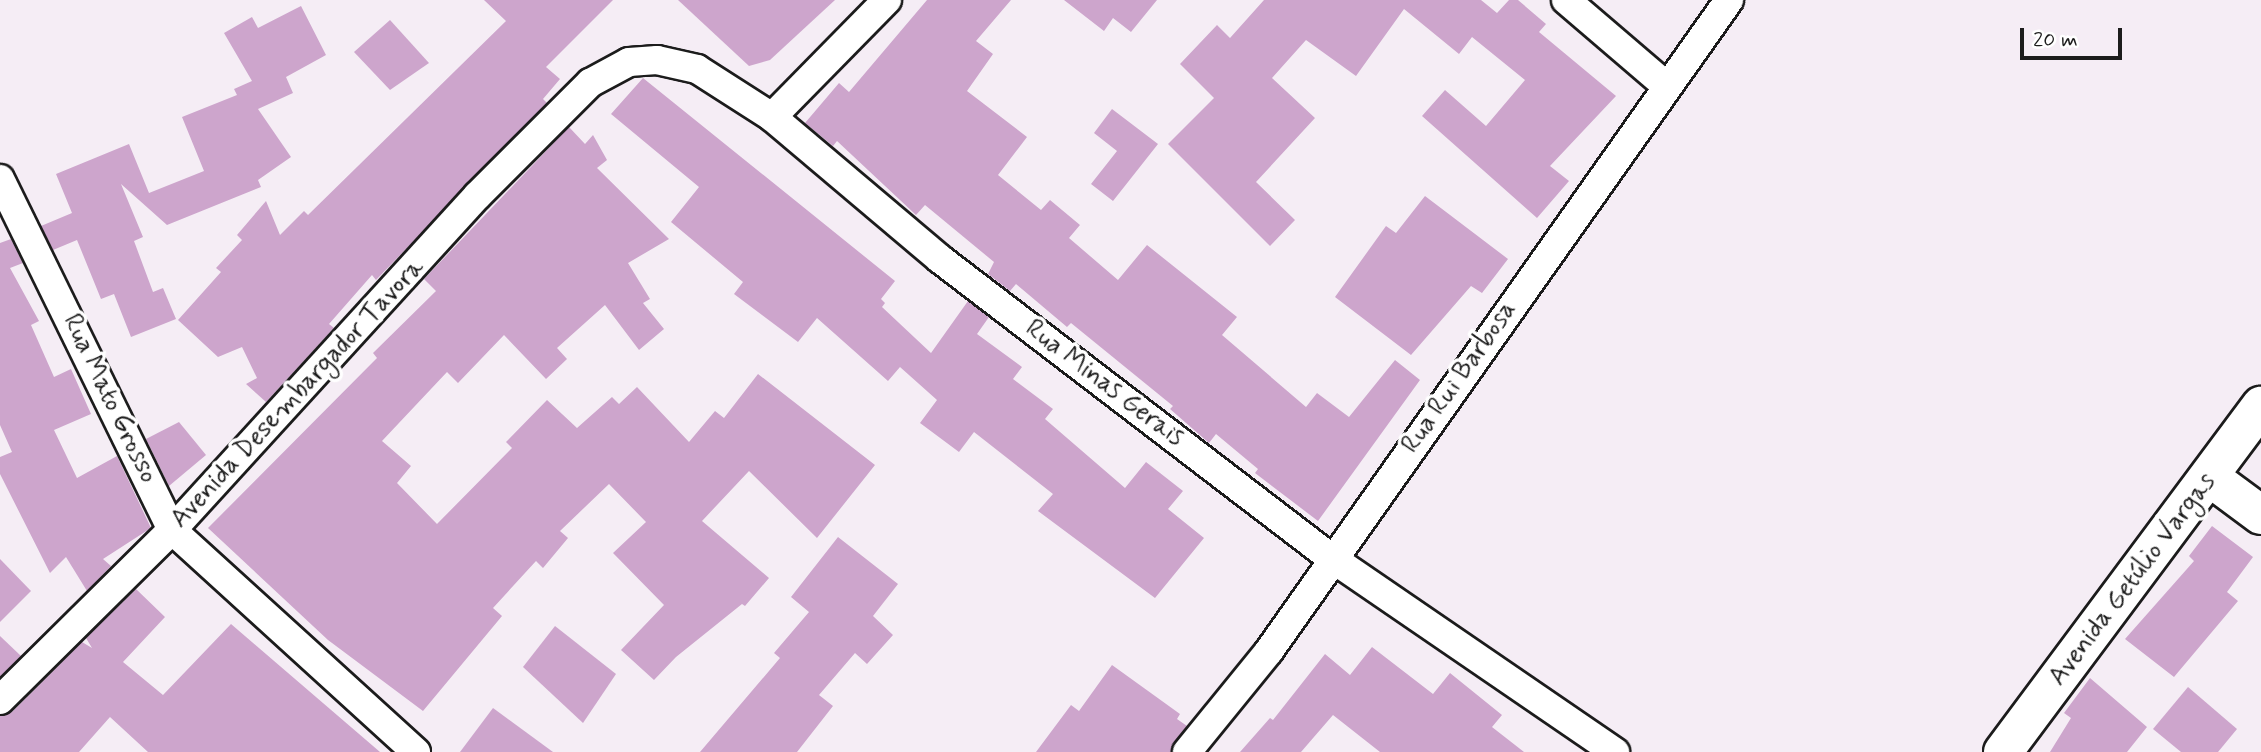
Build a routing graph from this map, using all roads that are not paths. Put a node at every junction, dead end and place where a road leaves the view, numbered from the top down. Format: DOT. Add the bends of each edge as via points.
graph roads {
  1 [pos="887,0"];
  2 [pos="1566,0"];
  3 [pos="1728,0"];
  4 [pos="590,83"];
  5 [pos="1665,85"];
  6 [pos="772,117"];
  7 [pos="4,193"];
  8 [pos="2261,405"];
  9 [pos="2211,478"];
  10 [pos="2261,514"];
  11 [pos="172,530"];
  12 [pos="1333,559"];
  13 [pos="0,700"];
  14 [pos="416,752"];
  15 [pos="1187,752"];
  16 [pos="1615,752"];
  17 [pos="2003,752"];
  1 -- 6 [label="street"];
  2 -- 5 [label="street"];
  3 -- 5 [label="street, Rua Rui Barbosa"];
  4 -- 6 [label="street, Rua Minas Gerais" via="629,62 657,60 697,69"];
  4 -- 11 [label="street, Avenida Desembargador Tavora" via="477,195"];
  5 -- 12 [label="street, Rua Rui Barbosa"];
  6 -- 12 [label="street, Rua Minas Gerais" via="940,259"];
  7 -- 11 [label="street, Rua Mato Grosso"];
  8 -- 9 [label="street, Avenida Getúlio Vargas"];
  9 -- 10 [label="street"];
  9 -- 17 [label="street, Avenida Getúlio Vargas"];
  11 -- 13 [label="street, Avenida Desembargador Tavora"];
  11 -- 14 [label="street, Rua Mato Grosso"];
  12 -- 15 [label="street, Rua Rui Barbosa" via="1269,650"];
  12 -- 16 [label="street, Rua Minas Gerais"];
}
